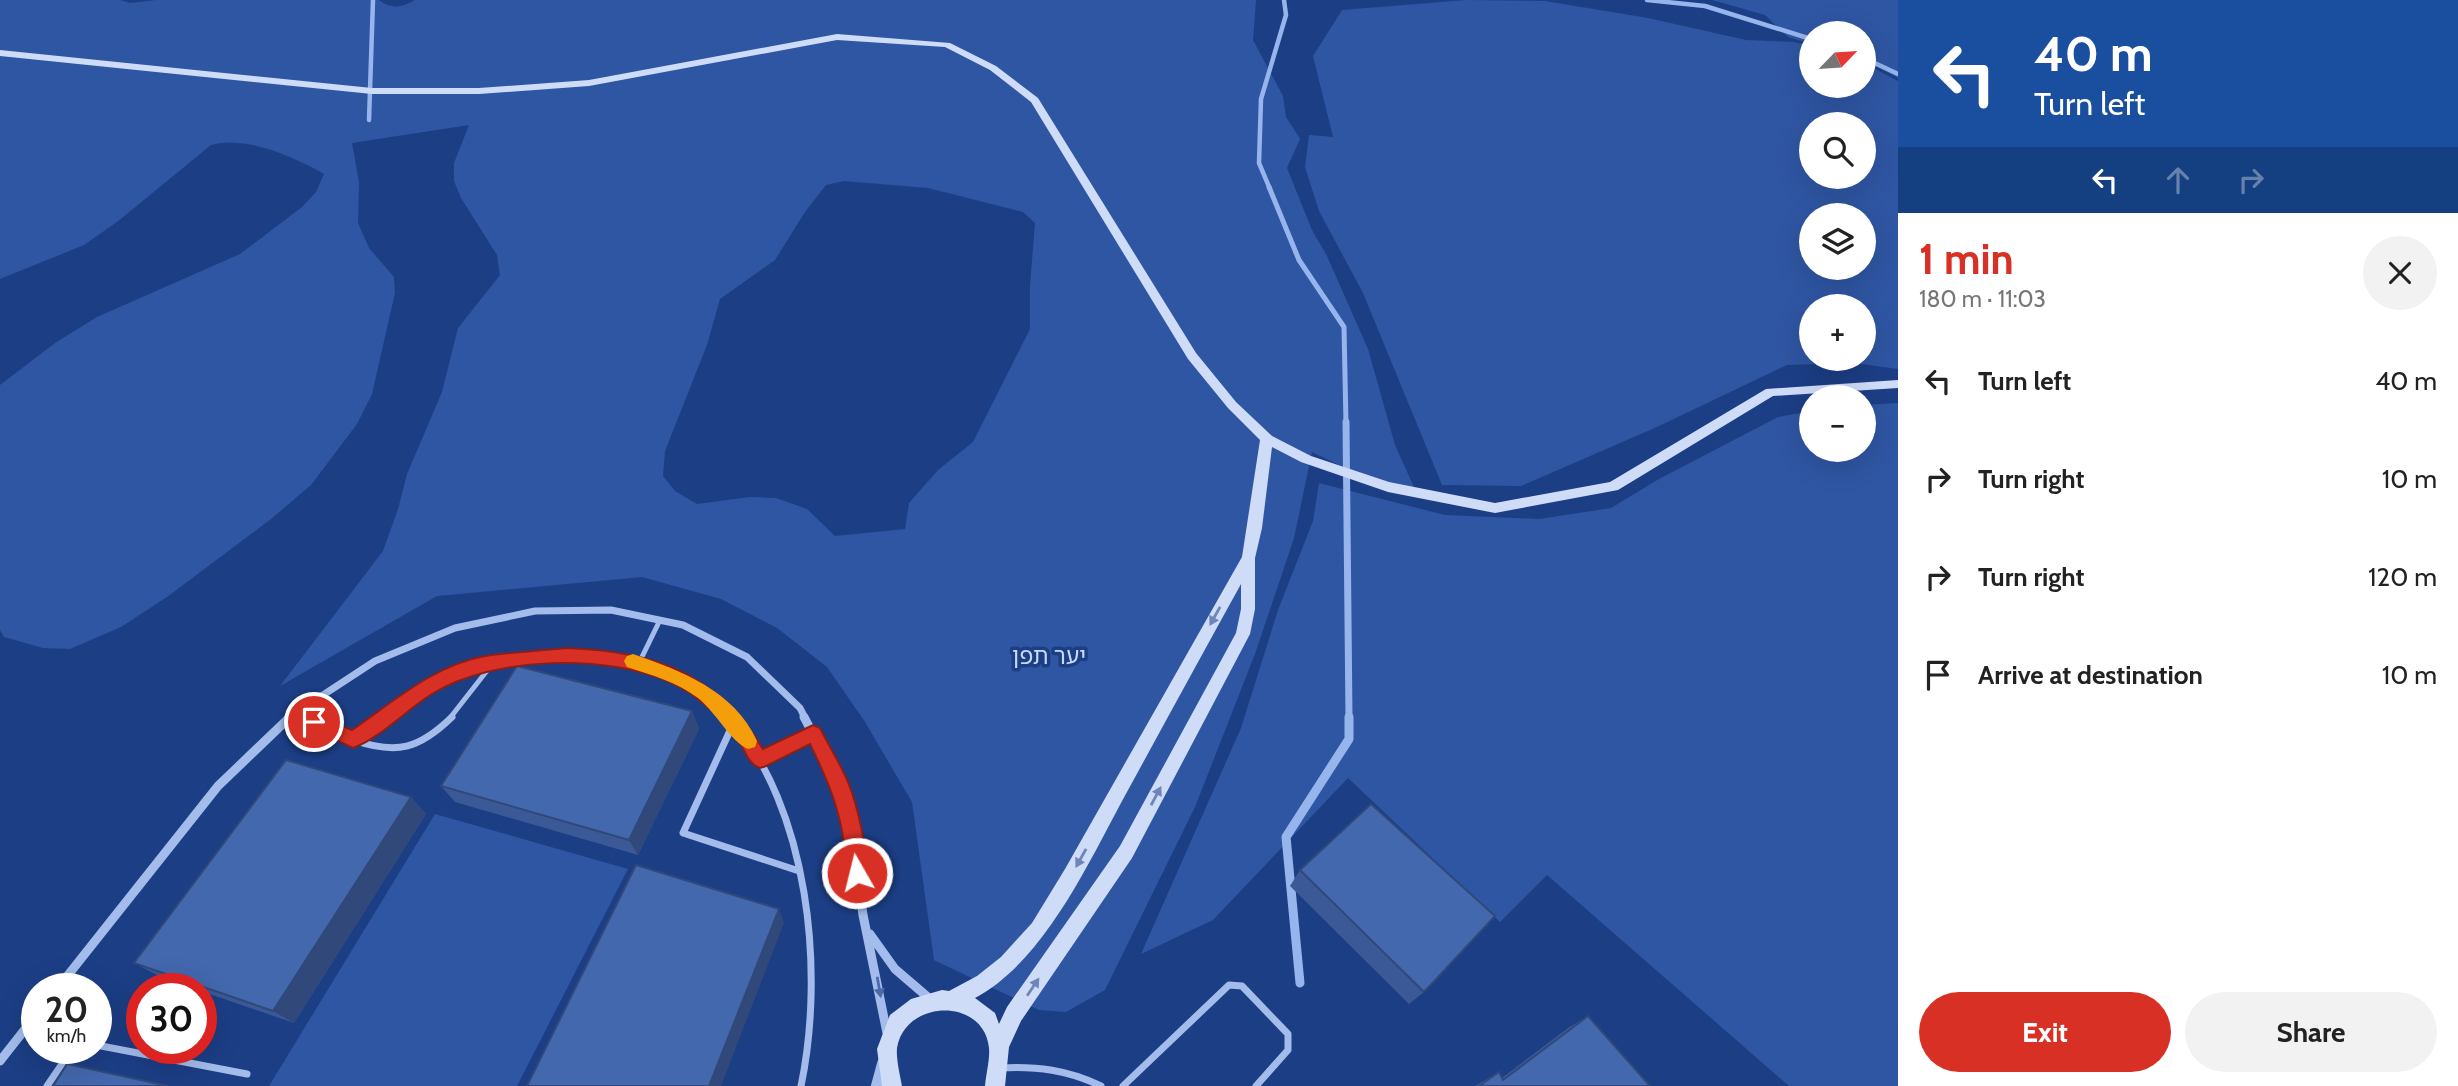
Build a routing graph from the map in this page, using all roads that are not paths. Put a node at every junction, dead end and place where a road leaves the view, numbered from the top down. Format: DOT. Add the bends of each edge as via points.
graph roads {
  1 [pos="0,53"];
  2 [pos="1898,384"];
  3 [pos="1267,439"];
  4 [pos="1249,557"];
  5 [pos="660,620"];
  6 [pos="493,663"];
  7 [pos="639,663"];
  8 [pos="295,712"];
  9 [pos="734,722"];
  10 [pos="813,733"];
  11 [pos="353,740"];
  12 [pos="760,760"];
  13 [pos="799,871"];
  14 [pos="867,931"];
  15 [pos="70,973"];
  16 [pos="930,999"];
  17 [pos="954,999"];
  18 [pos="21,1035"];
  19 [pos="999,1046"];
  20 [pos="112,1048"];
  21 [pos="888,1052"];
  22 [pos="0,1061"];
  23 [pos="62,1064"];
  24 [pos="247,1074"];
  25 [pos="997,1077"];
  26 [pos="47,1086"];
  27 [pos="801,1086"];
  28 [pos="879,1086"];
  29 [pos="892,1086"];
  30 [pos="1101,1086"];
  31 [pos="1124,1086"];
  32 [pos="1256,1086"];
  1 -- 3 [label="main road" via="372,90 479,91 589,83 837,37 947,45 993,68 1035,100 1192,356"];
  2 -- 3 [label="main road" via="1770,392 1614,486 1495,508 1388,487 1306,459"];
  3 -- 4 [label="main road"];
  4 -- 17 [label="main road, one-way" via="1038,929 1008,964"];
  19 -- 4 [label="main road, one-way" via="1014,1014 1126,852 1243,634"];
  5 -- 7 [label="lane"];
  5 -- 8 [label="street" via="611,610 535,611 455,628 375,661"];
  5 -- 10 [label="street" via="682,625 747,657 800,709"];
  6 -- 7 [label="lane" via="566,655"];
  6 -- 11 [label="lane" via="463,670 426,688"];
  6 -- 11 [label="lane" via="426,740 396,749"];
  7 -- 9 [label="lane" via="681,678"];
  8 -- 11 [label="lane"];
  8 -- 15 [label="street" via="218,786"];
  9 -- 12 [label="lane"];
  9 -- 13 [label="lane" via="683,833"];
  10 -- 12 [label="lane"];
  10 -- 14 [label="street" via="840,785"];
  12 -- 13 [label="lane"];
  13 -- 27 [label="lane" via="811,928 814,978 812,1030"];
  14 -- 16 [label="street" via="895,969"];
  14 -- 21 [label="street, one-way"];
  16 -- 17 [label="main road"];
  16 -- 21 [label="main road" via="901,1018"];
  17 -- 19 [label="main road" via="980,1012"];
  18 -- 22 [label="street"];
  19 -- 25 [label="main road"];
  20 -- 24 [label="lane"];
  21 -- 28 [label="street"];
  21 -- 29 [label="main road"];
  23 -- 26 [label="lane"];
  25 -- 30 [label="lane" via="1045,1066"];
  31 -- 32 [label="lane" via="1229,985 1242,986 1288,1034 1288,1050"];
}
